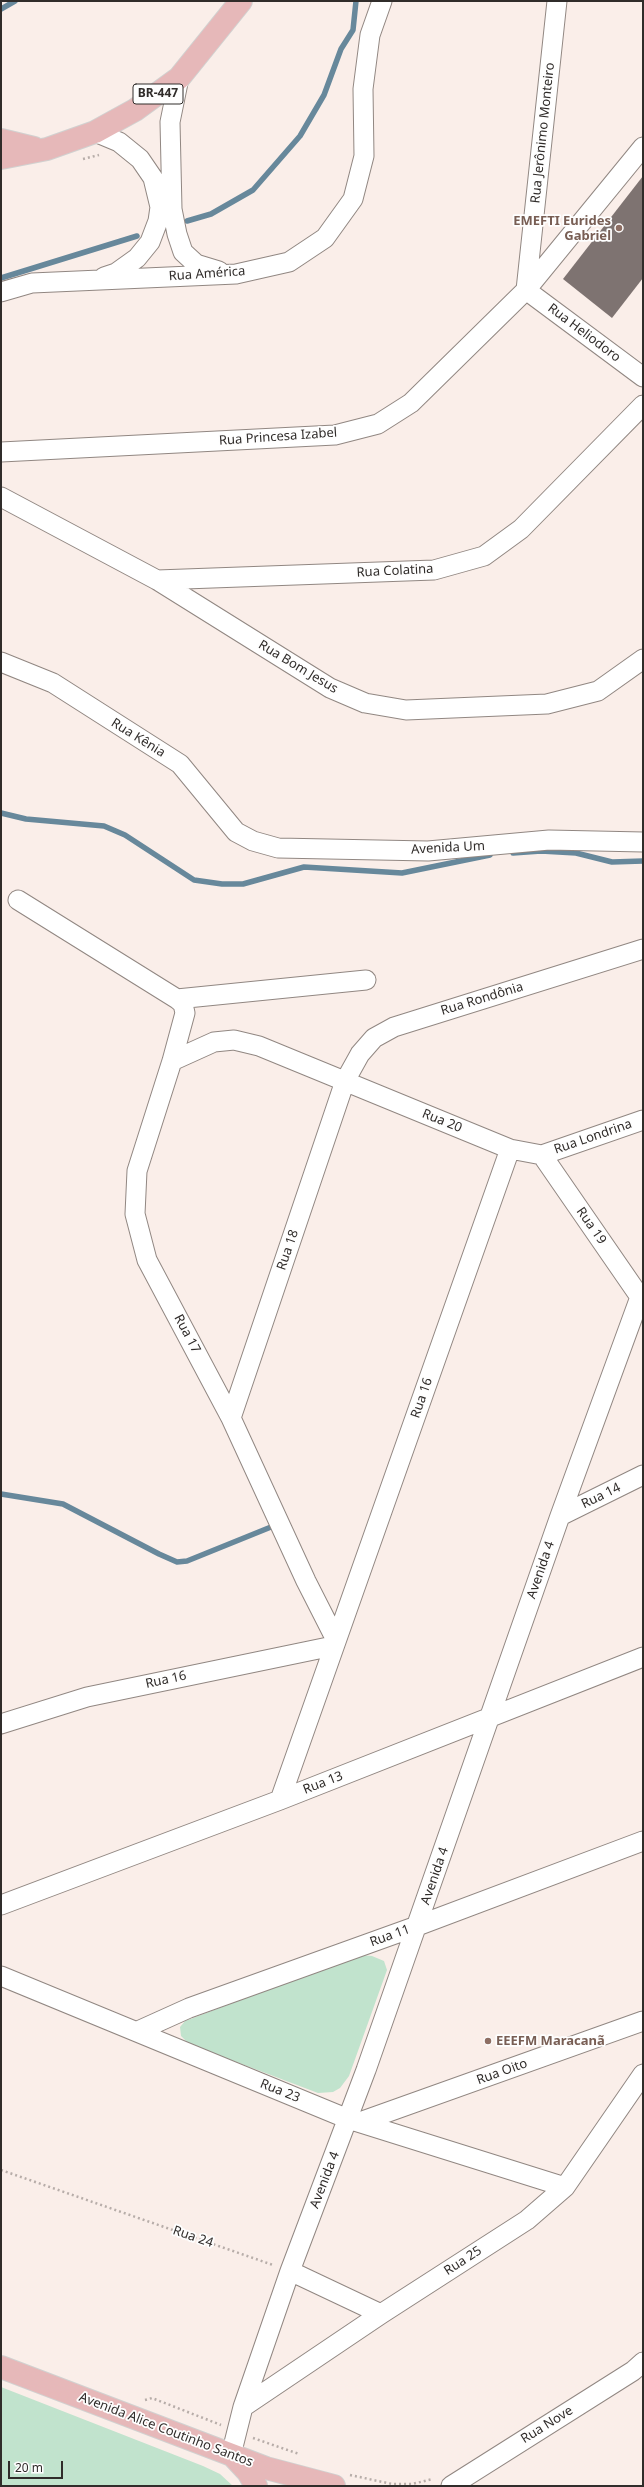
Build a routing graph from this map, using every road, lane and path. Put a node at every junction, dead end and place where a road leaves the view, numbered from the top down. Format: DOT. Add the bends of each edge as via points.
graph roads {
  1 [pos="241,1"];
  2 [pos="382,1"];
  3 [pos="557,1"];
  4 [pos="179,78"];
  5 [pos="95,132"];
  6 [pos="1,140"];
  7 [pos="643,147"];
  8 [pos="47,149"];
  9 [pos="1,158"];
  10 [pos="236,274"];
  11 [pos="92,281"];
  12 [pos="526,290"];
  13 [pos="1,292"];
  14 [pos="643,377"];
  15 [pos="643,405"];
  16 [pos="1,452"];
  17 [pos="1,496"];
  18 [pos="157,580"];
  19 [pos="643,659"];
  20 [pos="1,662"];
  21 [pos="253,841"];
  22 [pos="643,842"];
  23 [pos="18,900"];
  24 [pos="643,949"];
  25 [pos="366,980"];
  26 [pos="181,1006"];
  27 [pos="172,1061"];
  28 [pos="345,1081"];
  29 [pos="643,1120"];
  30 [pos="510,1149"];
  31 [pos="542,1155"];
  32 [pos="642,1296"];
  33 [pos="231,1418"];
  34 [pos="643,1475"];
  35 [pos="560,1516"];
  36 [pos="335,1643"];
  37 [pos="643,1657"];
  38 [pos="490,1718"];
  39 [pos="1,1724"];
  40 [pos="280,1800"];
  41 [pos="643,1841"];
  42 [pos="1,1905"];
  43 [pos="417,1926"];
  44 [pos="1,1976"];
  45 [pos="643,2021"];
  46 [pos="138,2031"];
  47 [pos="643,2074"];
  48 [pos="354,2120"];
  49 [pos="1,2170"];
  50 [pos="566,2186"];
  51 [pos="290,2271"];
  52 [pos="381,2314"];
  53 [pos="643,2362"];
  54 [pos="1,2367"];
  55 [pos="243,2407"];
  56 [pos="231,2455"];
  57 [pos="256,2486"];
  58 [pos="334,2486"];
  59 [pos="450,2486"];
  1 -- 4 [label="main road, BR-447"];
  2 -- 10 [label="street, Rua América" via="370,35 362,89 364,156 352,199 325,238 289,262"];
  3 -- 12 [label="street, Rua Jerônimo Monteiro"];
  4 -- 5 [label="main road, BR-447" via="135,110"];
  4 -- 10 [label="street" via="171,108 170,129 172,209 177,234 183,252 196,264"];
  5 -- 8 [label="main road, BR-447"];
  5 -- 11 [label="street" via="119,142 140,159 153,178 160,207 150,242 137,258 116,272"];
  6 -- 8 [label="main road" via="29,148"];
  7 -- 12 [label="street, Rua Princesa Izabel"];
  8 -- 9 [label="main road, BR-447"];
  10 -- 11 [label="street, Rua América"];
  11 -- 13 [label="street, Rua América" via="32,283"];
  12 -- 14 [label="street, Rua Heliodoro"];
  12 -- 16 [label="street, Rua Princesa Izabel" via="411,403 378,424 335,435"];
  15 -- 18 [label="street, Rua Colatina" via="521,529 484,556 434,570"];
  17 -- 18 [label="street, Rua Bom Jesus"];
  18 -- 19 [label="street, Rua Bom Jesus" via="330,688 365,704 406,710 547,704 598,691"];
  20 -- 21 [label="street, Rua Kênia" via="53,683 180,764 236,832"];
  21 -- 22 [label="street, Avenida Um" via="278,848 428,851 549,840"];
  23 -- 26 [label="street"];
  24 -- 28 [label="street, Rua Rondônia" via="394,1027 374,1038 360,1054"];
  25 -- 26 [label="street"];
  26 -- 27 [label="street, Rua 17"];
  27 -- 28 [label="street, Rua 20" via="214,1042 234,1040 259,1046"];
  27 -- 33 [label="street, Rua 17" via="137,1171 135,1214 147,1260"];
  28 -- 30 [label="street, Rua 20"];
  28 -- 33 [label="street, Rua 18"];
  29 -- 31 [label="street, Rua Londrina"];
  30 -- 31 [label="street, Rua 20"];
  30 -- 36 [label="street, Rua 16"];
  31 -- 32 [label="street, Rua 19"];
  32 -- 35 [label="street, Avenida 4"];
  33 -- 36 [label="street, Rua 17"];
  34 -- 35 [label="street, Rua 14"];
  35 -- 38 [label="street, Avenida 4"];
  36 -- 39 [label="street, Rua 16" via="87,1697"];
  36 -- 40 [label="street, Rua 16"];
  37 -- 38 [label="street, Rua 13"];
  38 -- 40 [label="street, Rua 13"];
  38 -- 43 [label="street, Avenida 4"];
  40 -- 42 [label="street, Rua 13"];
  41 -- 43 [label="street, Rua 11"];
  43 -- 46 [label="street, Rua 11" via="189,2008"];
  43 -- 48 [label="street, Avenida 4"];
  44 -- 46 [label="street, Rua 23"];
  45 -- 48 [label="street, Rua Oito"];
  46 -- 48 [label="street, Rua 23"];
  47 -- 50 [label="street, Rua 25"];
  48 -- 50 [label="street, Rua 23"];
  48 -- 51 [label="street, Avenida 4"];
  49 -- 51 [label="path, Rua 24"];
  50 -- 52 [label="street, Rua 25" via="527,2220"];
  51 -- 52 [label="street"];
  51 -- 55 [label="street, Avenida 4"];
  52 -- 55 [label="street, Rua 25"];
  53 -- 59 [label="street, Rua Nove" via="633,2371"];
  54 -- 56 [label="main road, Avenida Alice Coutinho Santos"];
  55 -- 56 [label="street, Avenida 4"];
  56 -- 57 [label="main road" via="248,2472"];
  56 -- 58 [label="main road, Avenida Alice Coutinho Santos" via="266,2468"];
}
